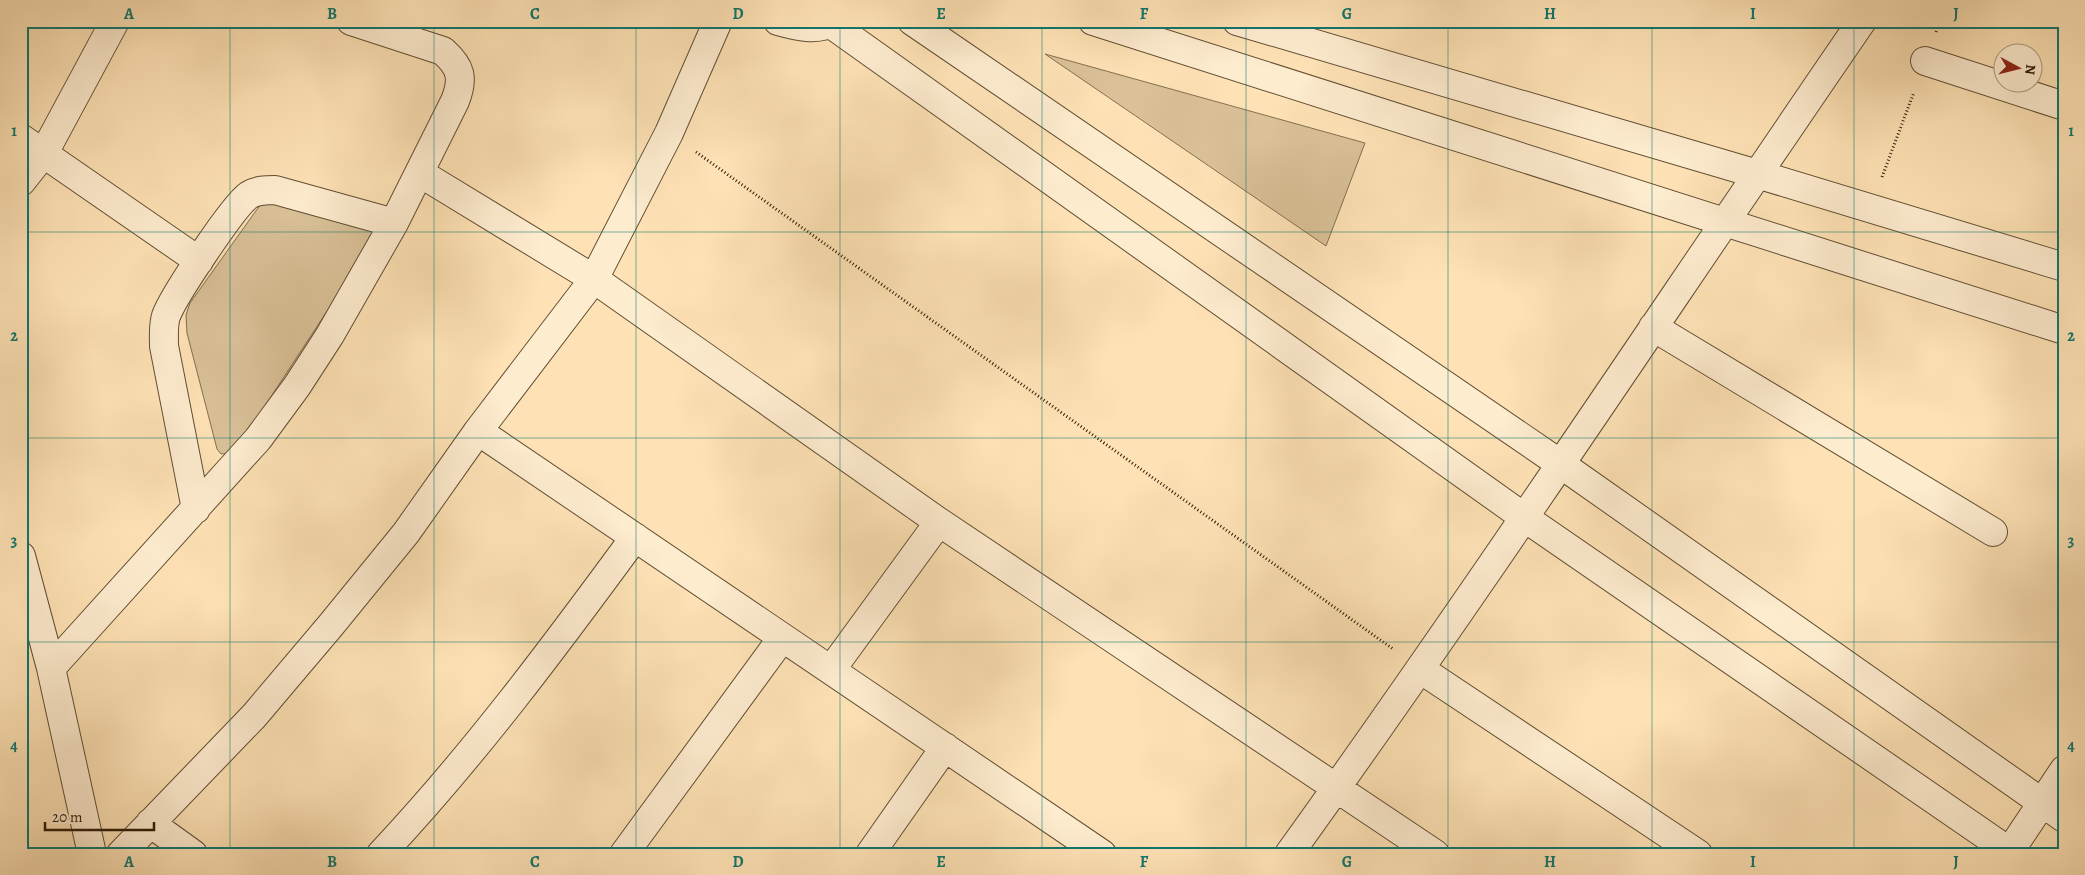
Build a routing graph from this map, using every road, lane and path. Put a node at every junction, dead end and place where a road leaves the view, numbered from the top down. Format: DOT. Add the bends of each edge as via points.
graph roads {
  1 [pos="115,21"];
  2 [pos="351,21"];
  3 [pos="718,21"];
  4 [pos="778,21"];
  5 [pos="912,21"];
  6 [pos="1093,21"];
  7 [pos="1237,21"];
  8 [pos="1862,21"];
  9 [pos="1940,21"];
  10 [pos="833,23"];
  11 [pos="1925,60"];
  12 [pos="2064,106"];
  13 [pos="669,132"];
  14 [pos="21,138"];
  15 [pos="44,154"];
  16 [pos="420,173"];
  17 [pos="1757,174"];
  18 [pos="21,182"];
  19 [pos="1871,208"];
  20 [pos="1724,222"];
  21 [pos="394,223"];
  22 [pos="199,261"];
  23 [pos="2064,267"];
  24 [pos="594,279"];
  25 [pos="1653,327"];
  26 [pos="2064,330"];
  27 [pos="478,431"];
  28 [pos="1562,465"];
  29 [pos="196,509"];
  30 [pos="1525,518"];
  31 [pos="939,522"];
  32 [pos="1992,532"];
  33 [pos="635,537"];
  34 [pos="21,556"];
  35 [pos="782,638"];
  36 [pos="51,668"];
  37 [pos="1420,669"];
  38 [pos="831,670"];
  39 [pos="945,747"];
  40 [pos="2064,770"];
  41 [pos="1337,788"];
  42 [pos="2042,802"];
  43 [pos="2064,818"];
  44 [pos="150,822"];
  45 [pos="1071,845"];
  46 [pos="2010,853"];
  47 [pos="92,854"];
  48 [pos="122,854"];
  49 [pos="193,854"];
  50 [pos="381,854"];
  51 [pos="624,854"];
  52 [pos="870,854"];
  53 [pos="1102,854"];
  54 [pos="1290,854"];
  55 [pos="1435,854"];
  56 [pos="1698,854"];
  1 -- 15 [label="street"];
  2 -- 16 [label="street" via="443,51 454,60 460,73 461,87"];
  3 -- 13 [label="street"];
  4 -- 10 [label="street" via="810,27"];
  5 -- 28 [label="street"];
  6 -- 20 [label="street"];
  7 -- 17 [label="street"];
  8 -- 17 [label="street"];
  9 -- 11 [label="path"];
  10 -- 30 [label="street"];
  11 -- 12 [label="street"];
  11 -- 19 [label="path"];
  13 -- 24 [label="street"];
  13 -- 37 [label="path"];
  14 -- 15 [label="street"];
  15 -- 18 [label="street"];
  15 -- 22 [label="street"];
  16 -- 21 [label="street"];
  16 -- 24 [label="street"];
  17 -- 19 [label="street"];
  17 -- 20 [label="street"];
  19 -- 23 [label="street"];
  20 -- 25 [label="street"];
  20 -- 26 [label="street"];
  21 -- 22 [label="street" via="275,190 261,190 249,195 239,206"];
  21 -- 29 [label="street" via="330,336 296,386 258,440"];
  22 -- 29 [label="street" via="172,302 164,331 164,346"];
  24 -- 27 [label="street"];
  24 -- 31 [label="street"];
  25 -- 28 [label="street"];
  25 -- 32 [label="street"];
  27 -- 33 [label="street"];
  27 -- 44 [label="street" via="406,533 331,625 254,716"];
  28 -- 30 [label="street"];
  28 -- 42 [label="street"];
  29 -- 36 [label="street"];
  30 -- 37 [label="street"];
  30 -- 46 [label="street"];
  31 -- 38 [label="street"];
  31 -- 41 [label="street"];
  33 -- 35 [label="street"];
  33 -- 50 [label="street" via="478,743"];
  34 -- 36 [label="street"];
  35 -- 38 [label="street"];
  35 -- 51 [label="street"];
  36 -- 47 [label="street"];
  37 -- 41 [label="street"];
  37 -- 56 [label="street"];
  38 -- 39 [label="street"];
  39 -- 45 [label="street"];
  39 -- 52 [label="street"];
  40 -- 42 [label="street"];
  41 -- 54 [label="street"];
  41 -- 55 [label="street"];
  42 -- 43 [label="street"];
  42 -- 46 [label="street"];
  44 -- 48 [label="street"];
  44 -- 49 [label="street"];
  45 -- 53 [label="street"];
}
